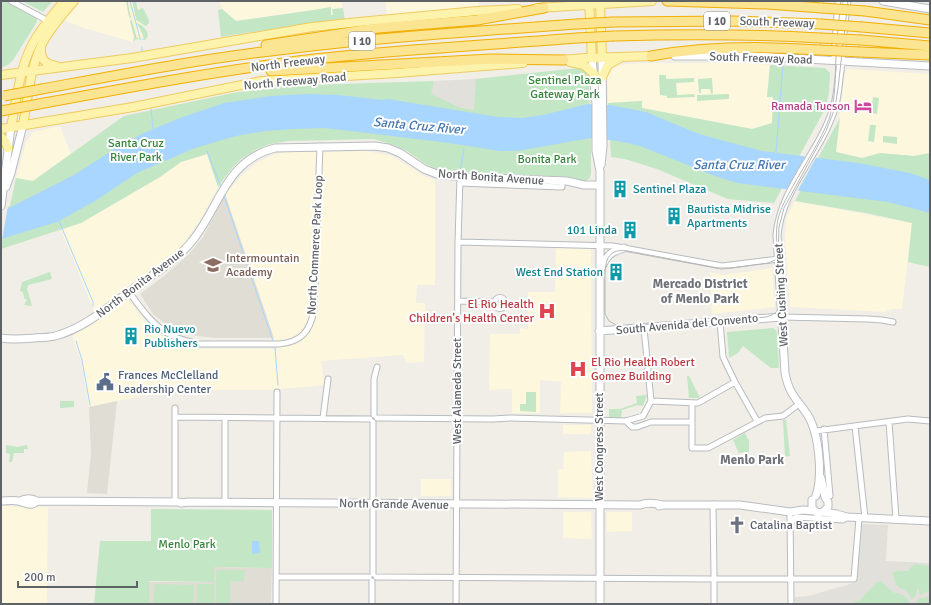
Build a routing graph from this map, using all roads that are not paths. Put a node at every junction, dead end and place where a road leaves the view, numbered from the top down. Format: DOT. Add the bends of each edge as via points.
graph roads {
  1 [pos="11,1"];
  2 [pos="64,1"];
  3 [pos="74,1"];
  4 [pos="652,1"];
  5 [pos="667,1"];
  6 [pos="840,1"];
  7 [pos="847,1"];
  8 [pos="883,1"];
  9 [pos="622,2"];
  10 [pos="589,3"];
  11 [pos="600,3"];
  12 [pos="576,4"];
  13 [pos="544,8"];
  14 [pos="930,9"];
  15 [pos="930,20"];
  16 [pos="51,23"];
  17 [pos="577,24"];
  18 [pos="930,33"];
  19 [pos="577,38"];
  20 [pos="42,45"];
  21 [pos="930,46"];
  22 [pos="930,55"];
  23 [pos="651,56"];
  24 [pos="623,57"];
  25 [pos="592,58"];
  26 [pos="602,58"];
  27 [pos="564,60"];
  28 [pos="838,61"];
  29 [pos="62,66"];
  30 [pos="930,66"];
  31 [pos="150,69"];
  32 [pos="33,70"];
  33 [pos="22,71"];
  34 [pos="594,74"];
  35 [pos="1,75"];
  36 [pos="602,77"];
  37 [pos="150,83"];
  38 [pos="3,96"];
  39 [pos="599,103"];
  40 [pos="1,111"];
  41 [pos="23,125"];
  42 [pos="11,127"];
  43 [pos="1,129"];
  44 [pos="1,137"];
  45 [pos="320,146"];
  46 [pos="8,148"];
  47 [pos="460,180"];
  48 [pos="600,185"];
  49 [pos="2,202"];
  50 [pos="458,242"];
  51 [pos="600,246"];
  52 [pos="624,248"];
  53 [pos="779,259"];
  54 [pos="599,272"];
  55 [pos="129,292"];
  56 [pos="458,301"];
  57 [pos="494,302"];
  58 [pos="782,317"];
  59 [pos="720,322"];
  60 [pos="893,322"];
  61 [pos="644,328"];
  62 [pos="599,331"];
  63 [pos="1,338"];
  64 [pos="377,367"];
  65 [pos="328,379"];
  66 [pos="735,382"];
  67 [pos="277,392"];
  68 [pos="651,401"];
  69 [pos="692,403"];
  70 [pos="799,404"];
  71 [pos="175,408"];
  72 [pos="175,418"];
  73 [pos="225,418"];
  74 [pos="277,418"];
  75 [pos="323,418"];
  76 [pos="374,418"];
  77 [pos="457,419"];
  78 [pos="599,420"];
  79 [pos="626,421"];
  80 [pos="930,421"];
  81 [pos="692,422"];
  82 [pos="757,422"];
  83 [pos="890,422"];
  84 [pos="855,426"];
  85 [pos="824,430"];
  86 [pos="816,431"];
  87 [pos="828,471"];
  88 [pos="820,473"];
  89 [pos="828,496"];
  90 [pos="814,498"];
  91 [pos="1,501"];
  92 [pos="177,502"];
  93 [pos="225,502"];
  94 [pos="277,503"];
  95 [pos="373,503"];
  96 [pos="456,504"];
  97 [pos="713,504"];
  98 [pos="828,504"];
  99 [pos="599,505"];
  100 [pos="803,510"];
  101 [pos="815,511"];
  102 [pos="790,512"];
  103 [pos="823,512"];
  104 [pos="836,514"];
  105 [pos="847,517"];
  106 [pos="862,518"];
  107 [pos="896,519"];
  108 [pos="930,521"];
  109 [pos="790,526"];
  110 [pos="276,577"];
  111 [pos="373,577"];
  112 [pos="456,577"];
  113 [pos="600,578"];
  114 [pos="714,579"];
  115 [pos="790,579"];
  116 [pos="276,604"];
  117 [pos="372,604"];
  118 [pos="456,604"];
  119 [pos="600,604"];
  120 [pos="714,604"];
  121 [pos="790,604"];
  1 -- 16 [label="street"];
  2 -- 16 [label="main road"];
  3 -- 16 [label="main road"];
  4 -- 9 [label="main road"];
  5 -- 15 [label="highway, bridge" via="822,8"];
  6 -- 28 [label="main road, West Cushing Street"];
  7 -- 28 [label="main road, West Cushing Street"];
  8 -- 14 [label="main road"];
  9 -- 11 [label="main road"];
  10 -- 11 [label="main road"];
  10 -- 12 [label="main road"];
  10 -- 25 [label="main road, West Congress Street"];
  11 -- 26 [label="main road, West Congress Street"];
  12 -- 13 [label="main road"];
  13 -- 29 [label="main road" via="359,22 132,58"];
  13 -- 31 [label="highway" via="478,20 378,28 225,52"];
  16 -- 20 [label="main road"];
  16 -- 33 [label="main road" via="33,43"];
  17 -- 18 [label="highway, South Freeway / I 10, bridge" via="733,21 862,26"];
  17 -- 31 [label="highway, North Freeway / I 10" via="386,38"];
  19 -- 21 [label="highway, South Freeway / I 10, bridge" via="743,34"];
  19 -- 37 [label="highway, North Freeway / I 10" via="315,59"];
  20 -- 29 [label="main road" via="44,61"];
  20 -- 32 [label="main road"];
  22 -- 23 [label="highway, bridge" via="767,47 686,51"];
  23 -- 24 [label="main road, South Freeway Road"];
  23 -- 28 [label="main road, South Freeway Road" via="743,56"];
  24 -- 26 [label="main road, South Freeway Road"];
  24 -- 36 [label="main road" via="608,65"];
  25 -- 26 [label="main road, South Freeway Road"];
  25 -- 27 [label="main road, North Freeway Road"];
  25 -- 34 [label="main road, West Congress Street"];
  26 -- 36 [label="main road, West Congress Street"];
  27 -- 34 [label="main road" via="584,66"];
  27 -- 37 [label="highway" via="491,59 283,70"];
  27 -- 41 [label="main road, North Freeway Road" via="262,81 133,107"];
  28 -- 30 [label="main road, South Freeway Road"];
  28 -- 53 [label="main road, West Cushing Street" via="830,120 782,211 778,228"];
  29 -- 32 [label="main road"];
  31 -- 38 [label="highway, North Freeway / I 10, bridge"];
  32 -- 33 [label="main road"];
  32 -- 41 [label="main road"];
  33 -- 35 [label="main road"];
  33 -- 42 [label="main road"];
  34 -- 39 [label="main road, West Congress Street"];
  36 -- 39 [label="main road, West Congress Street"];
  37 -- 40 [label="highway, North Freeway / I 10, bridge"];
  39 -- 48 [label="main road, West Congress Street"];
  41 -- 42 [label="main road, North Freeway Road"];
  41 -- 49 [label="main road"];
  42 -- 43 [label="main road, North Freeway Road"];
  42 -- 46 [label="main road"];
  44 -- 46 [label="main road"];
  45 -- 47 [label="main road, North Bonita Avenue" via="359,145 388,148 424,169"];
  45 -- 55 [label="main road, North Bonita Avenue" via="274,148 252,157 238,168 194,239 182,253"];
  45 -- 55 [label="street, North Commerce Park Loop" via="314,310 308,330 299,338 290,343 279,344 199,344 166,333 145,314"];
  46 -- 49 [label="main road"];
  47 -- 48 [label="main road, North Bonita Avenue" via="562,181"];
  47 -- 50 [label="street, West Alameda Street"];
  48 -- 51 [label="main road, West Congress Street"];
  50 -- 51 [label="street"];
  50 -- 56 [label="street, West Alameda Street"];
  51 -- 52 [label="street"];
  51 -- 54 [label="main road, West Congress Street"];
  52 -- 53 [label="street" via="722,266"];
  52 -- 54 [label="main road" via="612,252"];
  53 -- 58 [label="main road, West Cushing Street"];
  54 -- 62 [label="main road, West Congress Street"];
  55 -- 63 [label="main road, North Bonita Avenue" via="90,320 65,333 12,340"];
  56 -- 57 [label="street"];
  56 -- 77 [label="street, West Alameda Street"];
  58 -- 59 [label="main road, South Avenida del Convento"];
  58 -- 60 [label="street, South Avenida del Convento"];
  58 -- 70 [label="main road, West Cushing Street" via="785,373 788,385"];
  59 -- 61 [label="main road, South Avenida del Convento"];
  59 -- 66 [label="street" via="723,357"];
  61 -- 62 [label="main road, South Avenida del Convento"];
  61 -- 68 [label="street"];
  62 -- 78 [label="main road, West Congress Street"];
  64 -- 76 [label="street" via="374,379"];
  65 -- 75 [label="street"];
  66 -- 69 [label="street" via="698,403"];
  66 -- 82 [label="street"];
  67 -- 74 [label="street"];
  68 -- 69 [label="street"];
  68 -- 79 [label="street" via="643,416"];
  69 -- 81 [label="street"];
  70 -- 82 [label="street" via="783,416 765,418"];
  70 -- 86 [label="main road, West Cushing Street"];
  71 -- 72 [label="street"];
  72 -- 73 [label="street"];
  72 -- 92 [label="street"];
  73 -- 74 [label="street"];
  73 -- 93 [label="street"];
  74 -- 75 [label="street"];
  74 -- 94 [label="street"];
  75 -- 76 [label="street"];
  76 -- 77 [label="street"];
  76 -- 95 [label="street"];
  77 -- 78 [label="street"];
  77 -- 96 [label="street, West Alameda Street"];
  78 -- 79 [label="street"];
  78 -- 99 [label="main road, West Congress Street"];
  79 -- 81 [label="street" via="632,427 651,422"];
  80 -- 83 [label="street" via="908,419"];
  81 -- 82 [label="street" via="692,448 708,448"];
  83 -- 84 [label="street"];
  83 -- 107 [label="street"];
  84 -- 85 [label="street"];
  84 -- 106 [label="street"];
  85 -- 86 [label="street"];
  85 -- 87 [label="street"];
  86 -- 88 [label="main road, West Cushing Street"];
  87 -- 88 [label="street"];
  87 -- 89 [label="street"];
  88 -- 89 [label="main road, West Cushing Street"];
  88 -- 90 [label="main road, West Cushing Street"];
  89 -- 90 [label="main road"];
  89 -- 98 [label="main road"];
  90 -- 100 [label="main road"];
  90 -- 101 [label="main road" via="812,508"];
  91 -- 92 [label="main road, North Grande Avenue" via="23,504 34,504 37,501"];
  92 -- 93 [label="main road, North Grande Avenue"];
  93 -- 94 [label="main road, North Grande Avenue"];
  94 -- 95 [label="main road, North Grande Avenue"];
  94 -- 110 [label="street"];
  95 -- 96 [label="main road, North Grande Avenue"];
  95 -- 111 [label="street"];
  96 -- 99 [label="main road, North Grande Avenue"];
  96 -- 112 [label="street, West Alameda Street"];
  97 -- 99 [label="main road, North Grande Avenue"];
  97 -- 102 [label="main road"];
  97 -- 114 [label="street"];
  98 -- 103 [label="main road"];
  98 -- 104 [label="main road"];
  99 -- 113 [label="main road, West Congress Street"];
  100 -- 101 [label="main road"];
  100 -- 102 [label="main road"];
  101 -- 103 [label="main road"];
  102 -- 109 [label="street"];
  103 -- 104 [label="main road"];
  104 -- 105 [label="main road"];
  105 -- 106 [label="main road"];
  105 -- 109 [label="street" via="843,520 796,517"];
  106 -- 107 [label="main road"];
  106 -- 115 [label="street" via="854,579"];
  107 -- 108 [label="main road"];
  109 -- 115 [label="street"];
  110 -- 111 [label="street"];
  110 -- 116 [label="street"];
  111 -- 112 [label="street"];
  111 -- 117 [label="street"];
  112 -- 113 [label="street"];
  112 -- 118 [label="street, West Alameda Street"];
  113 -- 114 [label="street"];
  113 -- 119 [label="main road, West Congress Street"];
  114 -- 115 [label="street"];
  114 -- 120 [label="street"];
  115 -- 121 [label="street"];
}
